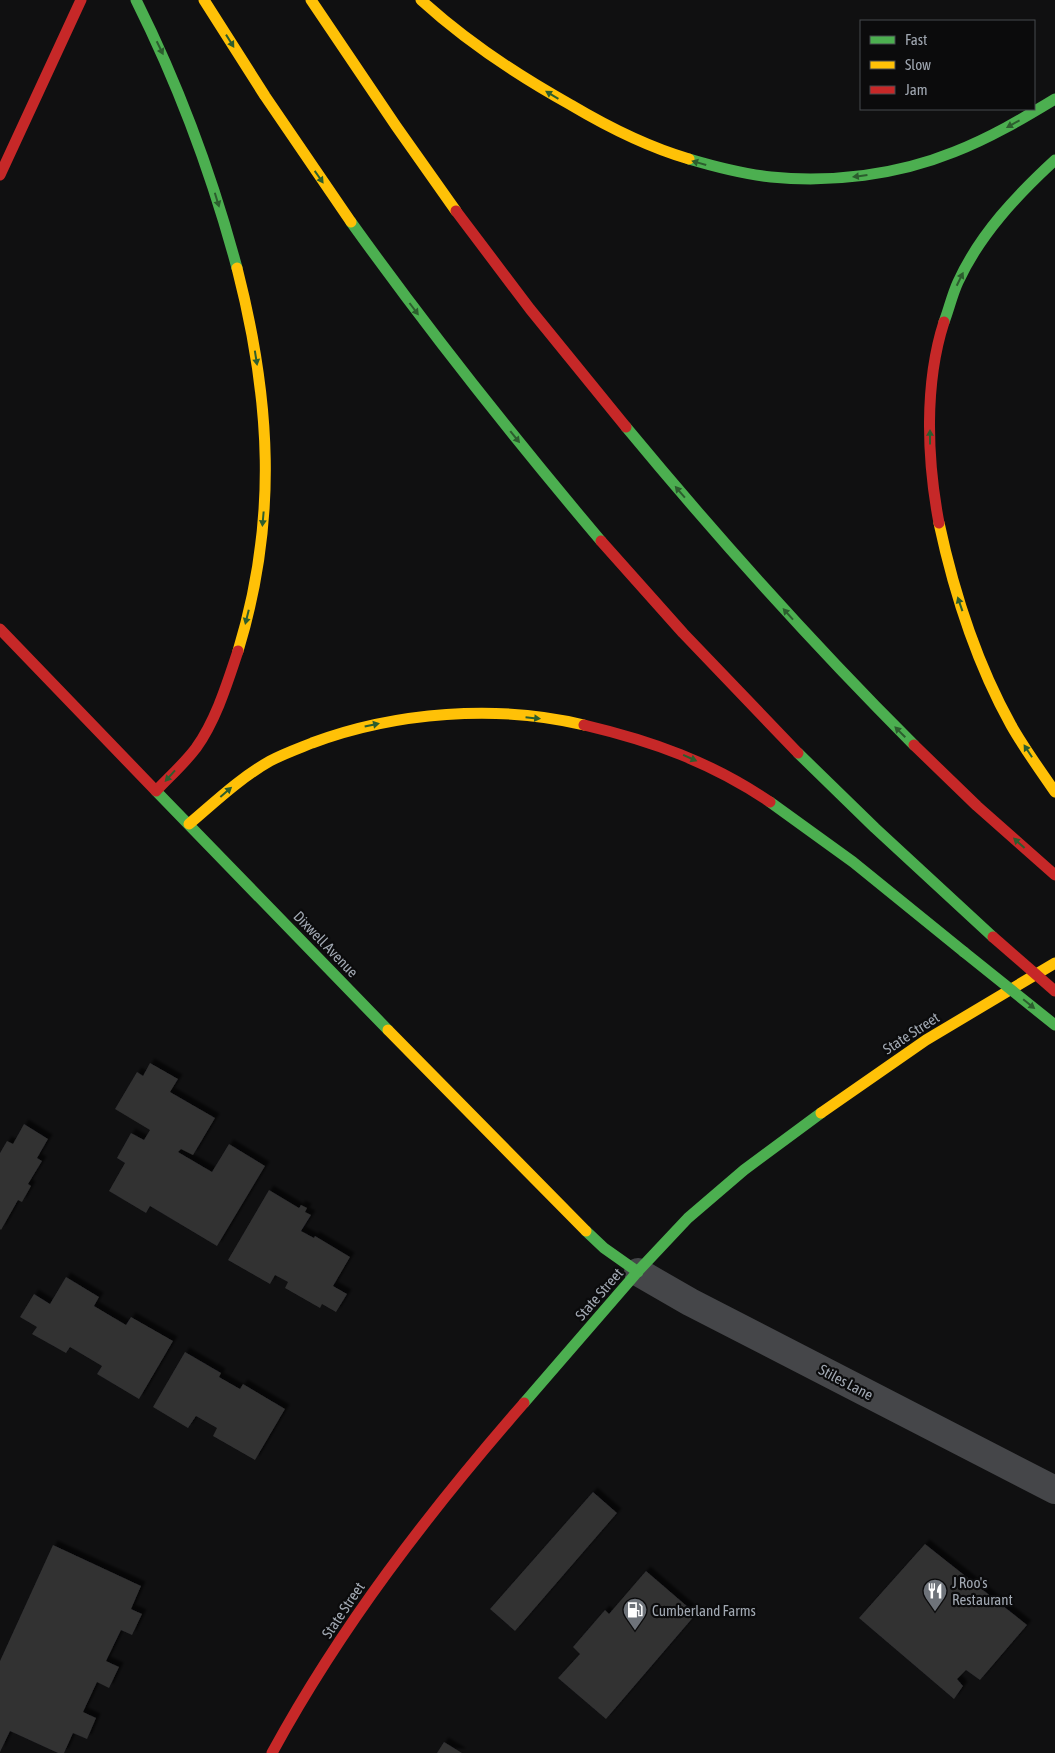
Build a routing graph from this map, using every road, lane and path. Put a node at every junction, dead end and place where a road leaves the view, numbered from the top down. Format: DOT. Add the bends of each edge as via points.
graph roads {
  1 [pos="81,0"];
  2 [pos="204,0"];
  3 [pos="312,0"];
  4 [pos="421,0"];
  5 [pos="137,2"];
  6 [pos="1055,99"];
  7 [pos="1055,160"];
  8 [pos="0,175"];
  9 [pos="0,629"];
  10 [pos="156,791"];
  11 [pos="1055,792"];
  12 [pos="189,824"];
  13 [pos="1055,875"];
  14 [pos="1055,963"];
  15 [pos="1055,991"];
  16 [pos="1055,1024"];
  17 [pos="638,1272"];
  18 [pos="1055,1490"];
  19 [pos="272,1753"];
  1 -- 8 [label="main road"];
  2 -- 15 [label="main road, one-way, bridge" via="289,133 373,252 464,373 572,506 761,715 873,826"];
  13 -- 3 [label="main road, one-way" via="954,784 854,684 646,452 481,244 425,168"];
  6 -- 4 [label="main road, one-way" via="976,143 916,165 838,178 786,179 737,173 659,150 570,106 500,63"];
  5 -- 10 [label="main road, one-way" via="186,107 221,211 256,352 266,444 262,538 244,631 225,686 201,740"];
  11 -- 7 [label="main road, one-way" via="1007,717 966,621 936,517 930,454 936,359 957,284 996,220"];
  9 -- 10 [label="main road, Dixwell Avenue"];
  10 -- 12 [label="main road, Dixwell Avenue"];
  12 -- 16 [label="main road, one-way, bridge" via="233,786 265,764 306,745 359,728 414,717 498,714 559,720 615,732 652,742 735,781 805,828"];
  12 -- 17 [label="main road, Dixwell Avenue" via="578,1224"];
  14 -- 17 [label="main road, State Street" via="896,1060 803,1125 688,1218"];
  17 -- 18 [label="street, Stiles Lane"];
  17 -- 19 [label="main road, State Street" via="520,1407 398,1557 326,1661"];
}
